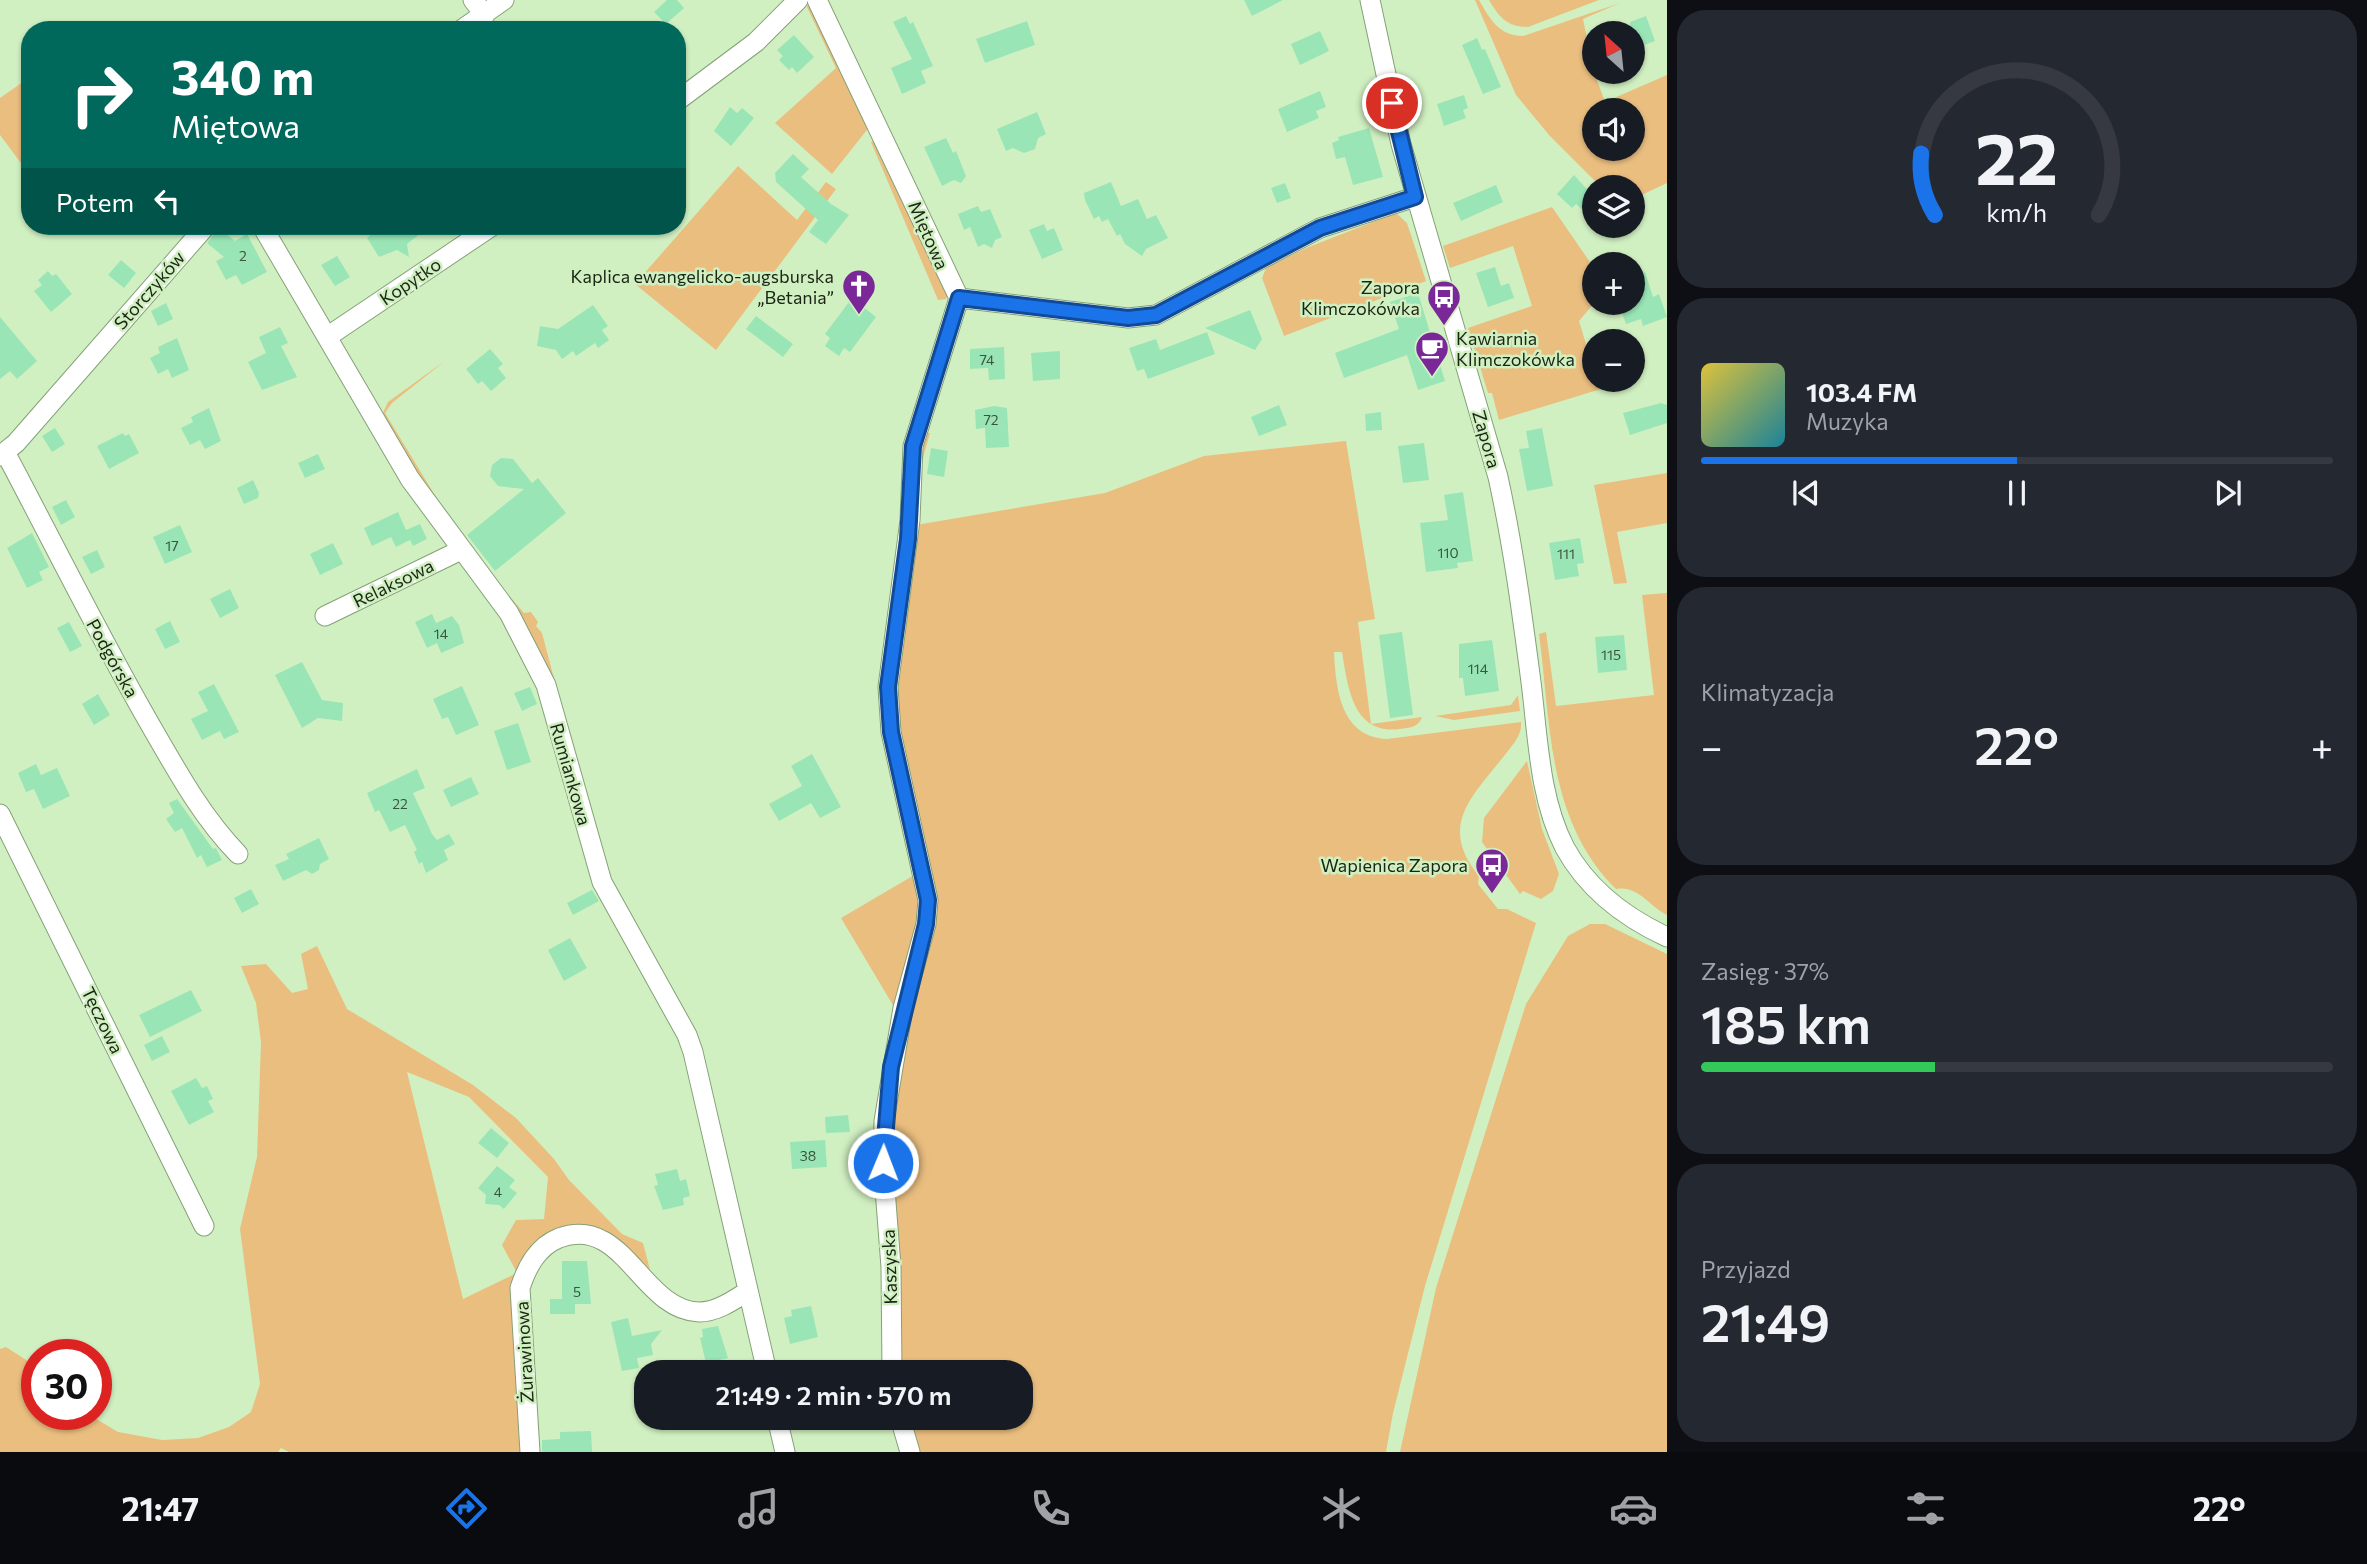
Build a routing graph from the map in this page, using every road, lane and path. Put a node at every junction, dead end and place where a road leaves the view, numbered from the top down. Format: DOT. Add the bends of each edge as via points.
graph roads {
  1 [pos="504,0"];
  2 [pos="798,0"];
  3 [pos="817,0"];
  4 [pos="1370,0"];
  5 [pos="479,7"];
  6 [pos="468,21"];
  7 [pos="686,94"];
  8 [pos="1415,197"];
  9 [pos="198,235"];
  10 [pos="267,235"];
  11 [pos="479,235"];
  12 [pos="959,298"];
  13 [pos="327,337"];
  14 [pos="93,355"];
  15 [pos="3,454"];
  16 [pos="461,550"];
  17 [pos="325,616"];
  18 [pos="0,814"];
  19 [pos="238,854"];
  20 [pos="1667,937"];
  21 [pos="204,1226"];
  22 [pos="748,1291"];
  23 [pos="764,1360"];
  24 [pos="892,1360"];
  25 [pos="780,1430"];
  26 [pos="904,1430"];
  27 [pos="530,1452"];
  28 [pos="785,1452"];
  29 [pos="910,1452"];
  1 -- 5 [label="street"];
  2 -- 7 [label="street" via="757,42"];
  3 -- 12 [label="street, Miętowa"];
  4 -- 8 [label="street, Zapora"];
  5 -- 6 [label="street"];
  8 -- 12 [label="street" via="1320,228 1156,315 1128,318"];
  8 -- 20 [label="street, Zapora" via="1507,517 1548,798 1559,835 1586,879 1626,914"];
  9 -- 14 [label="street, Storczyków"];
  10 -- 13 [label="street, Rumiankowa"];
  11 -- 13 [label="street, Kopytko"];
  12 -- 24 [label="street, Kaszyska" via="913,446 907,545 889,675 889,721 928,900 891,1067 884,1121"];
  13 -- 16 [label="street, Rumiankowa" via="410,479"];
  14 -- 15 [label="street, Podgórska"];
  15 -- 19 [label="street, Podgórska" via="172,761 220,836"];
  16 -- 17 [label="street, Relaksowa"];
  16 -- 22 [label="street, Rumiankowa" via="509,612 533,655 546,685 602,882 687,1035"];
  18 -- 21 [label="street, Tęczowa"];
  22 -- 23 [label="street, Rumiankowa"];
  22 -- 27 [label="street, Żurawinowa" via="699,1312 673,1305 605,1241 589,1234 554,1240 538,1252 520,1288"];
  25 -- 28 [label="street"];
  26 -- 29 [label="street"];
}
